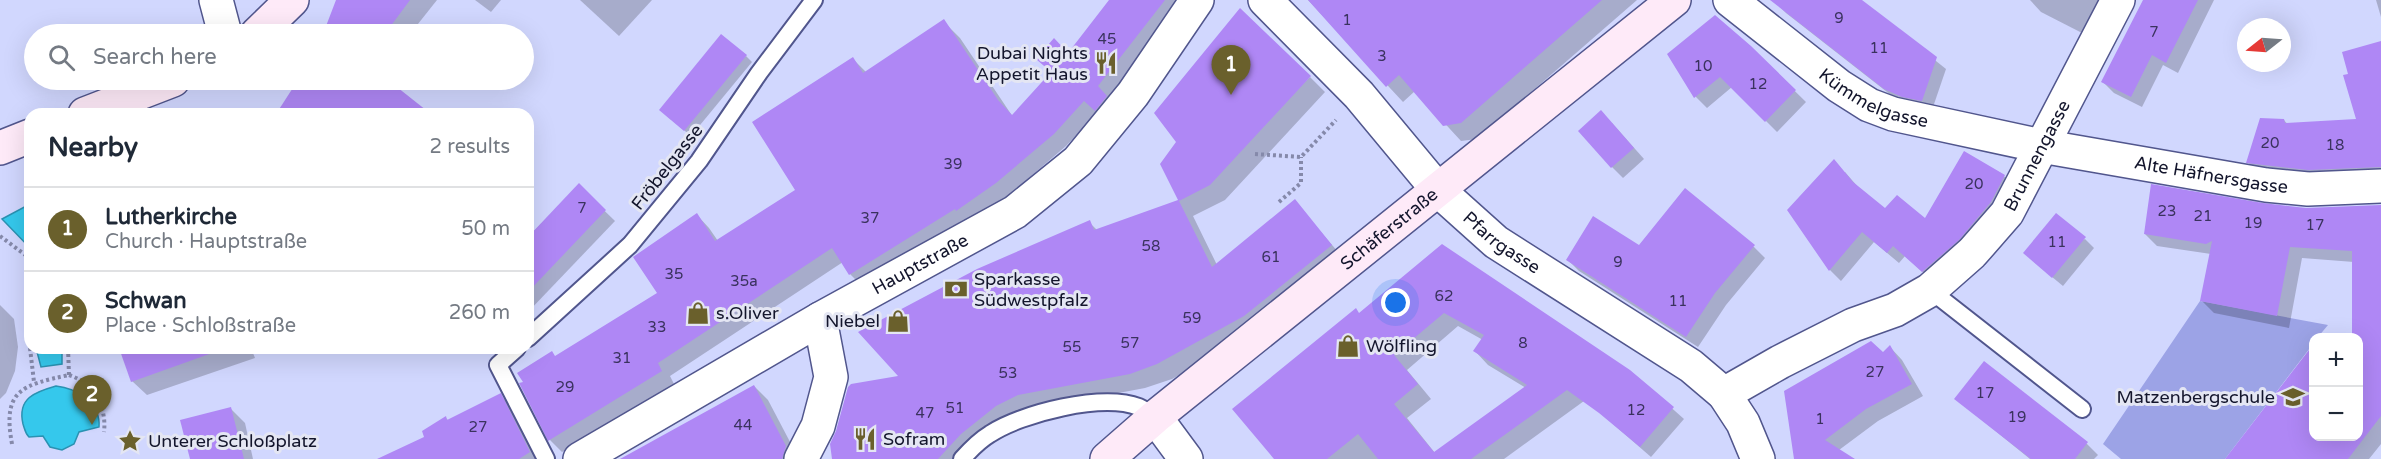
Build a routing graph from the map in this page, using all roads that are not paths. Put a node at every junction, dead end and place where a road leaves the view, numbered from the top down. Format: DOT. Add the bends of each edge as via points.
graph roads {
  1 [pos="216,0"];
  2 [pos="292,0"];
  3 [pos="814,0"];
  4 [pos="1197,0"];
  5 [pos="1674,0"];
  6 [pos="1730,0"];
  7 [pos="2118,0"];
  8 [pos="1275,11"];
  9 [pos="222,24"];
  10 [pos="267,24"];
  11 [pos="147,90"];
  12 [pos="101,108"];
  13 [pos="24,138"];
  14 [pos="2042,146"];
  15 [pos="0,148"];
  16 [pos="2381,186"];
  17 [pos="1438,190"];
  18 [pos="1930,290"];
  19 [pos="820,319"];
  20 [pos="534,333"];
  21 [pos="510,354"];
  22 [pos="1724,394"];
  23 [pos="2082,409"];
  24 [pos="1155,417"];
  25 [pos="546,459"];
  26 [pos="580,459"];
  27 [pos="801,459"];
  28 [pos="962,459"];
  29 [pos="1107,459"];
  30 [pos="1186,459"];
  31 [pos="1758,459"];
  1 -- 9 [label="street"];
  2 -- 10 [label="main road"];
  3 -- 20 [label="lane, Fröbelgasse" via="699,161 630,245"];
  4 -- 19 [label="street, Hauptstraße" via="1133,94 1078,162 1016,212"];
  5 -- 17 [label="main road, Schäferstraße"];
  6 -- 14 [label="street, Kümmelgasse" via="1869,105 1893,114"];
  7 -- 14 [label="street, Brunnengasse"];
  8 -- 17 [label="street, Pfarrgasse" via="1359,95"];
  11 -- 12 [label="main road"];
  13 -- 15 [label="main road"];
  14 -- 16 [label="street, Alte Häfnersgasse" via="2266,185 2308,189"];
  14 -- 18 [label="street, Brunnengasse" via="2007,213 1972,254"];
  17 -- 22 [label="street, Pfarrgasse" via="1496,242 1691,366"];
  17 -- 24 [label="main road, Schäferstraße"];
  18 -- 22 [label="street, Brunnengasse" via="1894,310 1853,325"];
  18 -- 23 [label="lane"];
  19 -- 26 [label="street, Hauptstraße"];
  19 -- 27 [label="street" via="831,377 818,426"];
  21 -- 25 [label="lane" via="498,365"];
  22 -- 31 [label="street, Pfarrgasse" via="1743,423"];
  24 -- 28 [label="lane" via="1139,407 1114,402 1079,403 990,434"];
  24 -- 29 [label="main road, Schäferstraße"];
  24 -- 30 [label="street"];
}
